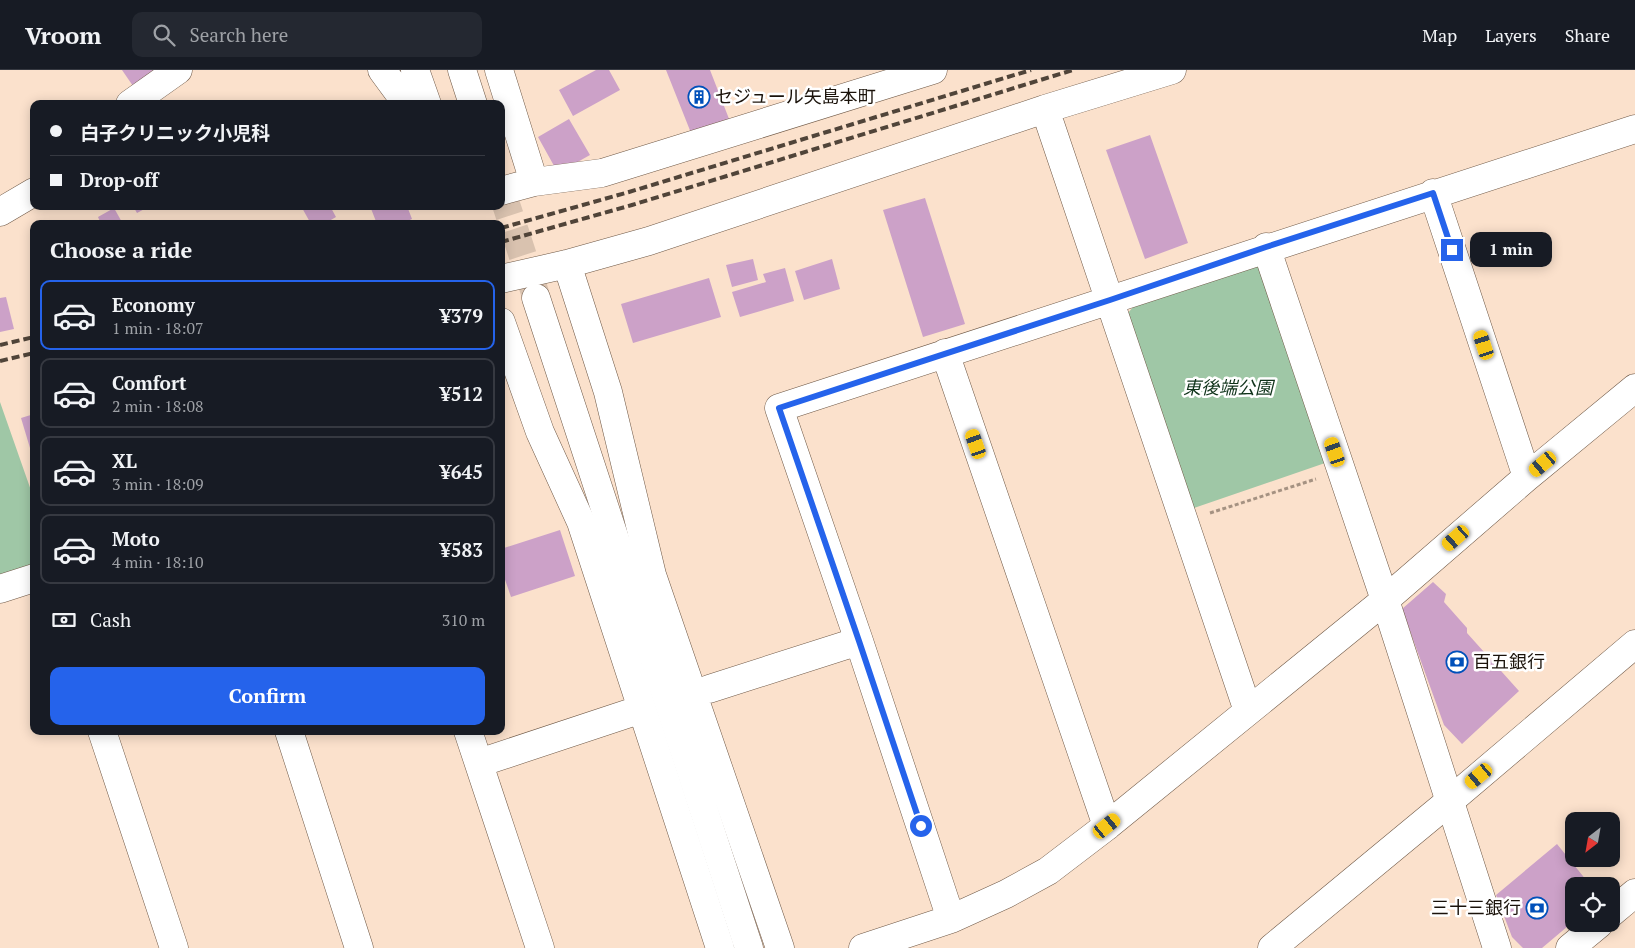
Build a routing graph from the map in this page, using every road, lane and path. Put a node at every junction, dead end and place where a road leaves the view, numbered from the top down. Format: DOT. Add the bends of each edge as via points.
graph roads {
  1 [pos="178,70"];
  2 [pos="382,70"];
  3 [pos="416,70"];
  4 [pos="462,70"];
  5 [pos="499,70"];
  6 [pos="933,70"];
  7 [pos="1172,70"];
  8 [pos="136,100"];
  9 [pos="404,100"];
  10 [pos="426,100"];
  11 [pos="472,100"];
  12 [pos="1045,108"];
  13 [pos="1635,129"];
  14 [pos="534,182"];
  15 [pos="505,190"];
  16 [pos="1433,193"];
  17 [pos="30,194"];
  18 [pos="0,212"];
  19 [pos="1266,247"];
  20 [pos="566,264"];
  21 [pos="505,278"];
  22 [pos="536,298"];
  23 [pos="1110,300"];
  24 [pos="505,333"];
  25 [pos="945,353"];
  26 [pos="1635,388"];
  27 [pos="1341,471"];
  28 [pos="1527,477"];
  29 [pos="1186,521"];
  30 [pos="30,579"];
  31 [pos="0,589"];
  32 [pos="1385,600"];
  33 [pos="859,641"];
  34 [pos="1635,644"];
  35 [pos="709,689"];
  36 [pos="642,709"];
  37 [pos="1248,711"];
  38 [pos="103,735"];
  39 [pos="290,735"];
  40 [pos="469,735"];
  41 [pos="479,763"];
  42 [pos="1451,800"];
  43 [pos="1107,826"];
  44 [pos="1635,893"];
  45 [pos="1620,906"];
  46 [pos="951,919"];
  47 [pos="1589,932"];
  48 [pos="174,948"];
  49 [pos="360,948"];
  50 [pos="540,948"];
  51 [pos="720,948"];
  52 [pos="750,948"];
  53 [pos="780,948"];
  54 [pos="863,948"];
  55 [pos="1272,948"];
  56 [pos="1497,948"];
  57 [pos="1570,948"];
  1 -- 8 [label="street"];
  2 -- 9 [label="street"];
  3 -- 10 [label="street"];
  4 -- 11 [label="street"];
  5 -- 14 [label="street"];
  6 -- 14 [label="street" via="602,174"];
  7 -- 12 [label="street"];
  12 -- 20 [label="street" via="649,241"];
  12 -- 23 [label="street"];
  13 -- 16 [label="street"];
  14 -- 15 [label="street"];
  16 -- 19 [label="street"];
  16 -- 28 [label="street"];
  17 -- 18 [label="street"];
  19 -- 23 [label="street"];
  19 -- 27 [label="street"];
  20 -- 21 [label="street"];
  20 -- 53 [label="street" via="608,392 652,575"];
  22 -- 52 [label="street"];
  23 -- 25 [label="street"];
  23 -- 29 [label="street"];
  24 -- 36 [label="street" via="540,432 581,522"];
  25 -- 33 [label="street" via="779,408"];
  25 -- 43 [label="street"];
  26 -- 28 [label="street"];
  27 -- 29 [label="path"];
  27 -- 32 [label="street"];
  28 -- 32 [label="street"];
  29 -- 37 [label="street"];
  30 -- 31 [label="street"];
  32 -- 37 [label="street"];
  32 -- 42 [label="street"];
  33 -- 35 [label="street"];
  33 -- 46 [label="street"];
  34 -- 42 [label="street"];
  36 -- 41 [label="street"];
  36 -- 51 [label="street"];
  37 -- 43 [label="street"];
  38 -- 48 [label="street"];
  39 -- 49 [label="street"];
  40 -- 41 [label="street"];
  41 -- 50 [label="street"];
  42 -- 55 [label="street"];
  42 -- 56 [label="street"];
  43 -- 46 [label="street" via="1048,871"];
  44 -- 45 [label="street"];
  46 -- 54 [label="street"];
  47 -- 57 [label="street"];
}
